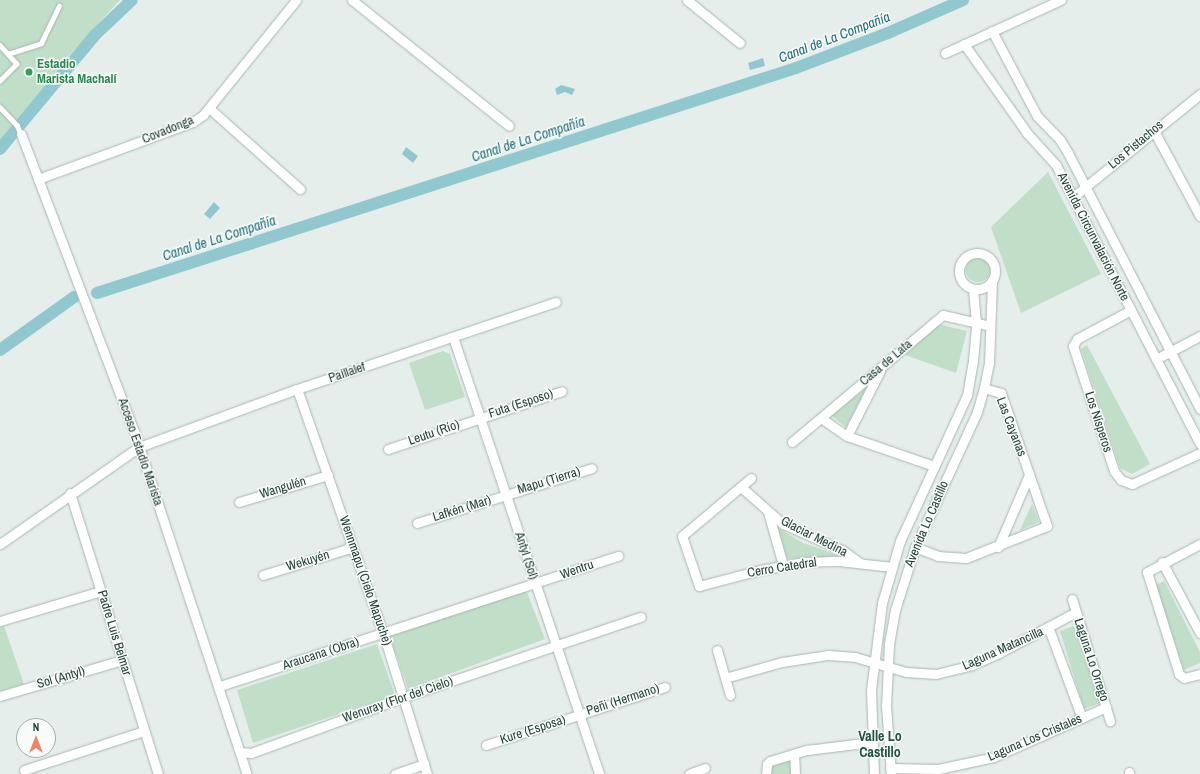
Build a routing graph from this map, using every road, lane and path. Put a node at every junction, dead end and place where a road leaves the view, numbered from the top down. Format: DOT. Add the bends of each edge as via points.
graph roads {
  1 [pos="296,0"];
  2 [pos="352,0"];
  3 [pos="687,0"];
  4 [pos="1061,0"];
  5 [pos="59,6"];
  6 [pos="992,31"];
  7 [pos="740,43"];
  8 [pos="964,44"];
  9 [pos="0,45"];
  10 [pos="946,53"];
  11 [pos="8,54"];
  12 [pos="0,81"];
  13 [pos="1200,94"];
  14 [pos="0,107"];
  15 [pos="209,108"];
  16 [pos="509,126"];
  17 [pos="1154,131"];
  18 [pos="21,134"];
  19 [pos="38,178"];
  20 [pos="1086,188"];
  21 [pos="300,189"];
  22 [pos="1073,197"];
  23 [pos="1196,199"];
  24 [pos="1200,216"];
  25 [pos="992,280"];
  26 [pos="973,289"];
  27 [pos="556,302"];
  28 [pos="1131,310"];
  29 [pos="976,323"];
  30 [pos="990,326"];
  31 [pos="1200,336"];
  32 [pos="453,337"];
  33 [pos="1170,351"];
  34 [pos="1156,359"];
  35 [pos="882,366"];
  36 [pos="984,388"];
  37 [pos="297,389"];
  38 [pos="562,391"];
  39 [pos="1200,409"];
  40 [pos="480,417"];
  41 [pos="821,418"];
  42 [pos="846,436"];
  43 [pos="792,442"];
  44 [pos="1200,444"];
  45 [pos="139,447"];
  46 [pos="388,449"];
  47 [pos="1200,453"];
  48 [pos="934,466"];
  49 [pos="592,468"];
  50 [pos="328,475"];
  51 [pos="1029,475"];
  52 [pos="750,478"];
  53 [pos="741,487"];
  54 [pos="70,493"];
  55 [pos="506,495"];
  56 [pos="239,502"];
  57 [pos="768,512"];
  58 [pos="417,523"];
  59 [pos="0,544"];
  60 [pos="351,544"];
  61 [pos="1200,544"];
  62 [pos="998,546"];
  63 [pos="915,548"];
  64 [pos="618,556"];
  65 [pos="1162,562"];
  66 [pos="860,563"];
  67 [pos="783,565"];
  68 [pos="892,567"];
  69 [pos="263,575"];
  70 [pos="535,584"];
  71 [pos="101,591"];
  72 [pos="1072,599"];
  73 [pos="1076,612"];
  74 [pos="642,617"];
  75 [pos="0,621"];
  76 [pos="1049,629"];
  77 [pos="383,633"];
  78 [pos="1200,633"];
  79 [pos="556,645"];
  80 [pos="717,650"];
  81 [pos="122,660"];
  82 [pos="880,664"];
  83 [pos="1200,674"];
  84 [pos="725,678"];
  85 [pos="220,686"];
  86 [pos="665,687"];
  87 [pos="730,695"];
  88 [pos="0,696"];
  89 [pos="404,697"];
  90 [pos="1106,707"];
  91 [pos="580,714"];
  92 [pos="1082,718"];
  93 [pos="1110,721"];
  94 [pos="144,731"];
  95 [pos="872,742"];
  96 [pos="486,745"];
  97 [pos="240,752"];
  98 [pos="794,754"];
  99 [pos="424,764"];
  100 [pos="705,768"];
  101 [pos="24,770"];
  102 [pos="890,771"];
  103 [pos="158,774"];
  104 [pos="247,774"];
  105 [pos="395,774"];
  106 [pos="427,774"];
  107 [pos="599,774"];
  108 [pos="689,774"];
  109 [pos="766,774"];
  110 [pos="795,774"];
  111 [pos="874,774"];
  1 -- 15 [label="street, Covadonga"];
  2 -- 16 [label="street"];
  3 -- 7 [label="street"];
  4 -- 6 [label="street"];
  5 -- 11 [label="lane" via="41,43"];
  6 -- 8 [label="street"];
  6 -- 20 [label="street, Avenida Circunvalación Norte" via="1037,116 1060,140"];
  8 -- 10 [label="street"];
  8 -- 22 [label="street, Avenida Circunvalación Norte" via="1028,133 1056,165"];
  9 -- 11 [label="lane"];
  11 -- 12 [label="lane" via="17,64"];
  13 -- 17 [label="street, Los Pistachos"];
  14 -- 18 [label="lane" via="17,125"];
  15 -- 19 [label="street, Covadonga" via="193,122"];
  15 -- 21 [label="street"];
  17 -- 20 [label="street, Los Pistachos"];
  17 -- 23 [label="street"];
  18 -- 19 [label="street, Acceso Estadio Marista"];
  19 -- 45 [label="street, Acceso Estadio Marista"];
  20 -- 22 [label="street, Los Pistachos"];
  20 -- 33 [label="street, Avenida Circunvalación Norte"];
  22 -- 28 [label="street, Avenida Circunvalación Norte"];
  23 -- 24 [label="street"];
  25 -- 26 [label="street" via="984,288"];
  25 -- 26 [label="street, Avenida Lo Castillo" via="995,269 989,258 978,253 967,256 959,265 960,277 967,287"];
  25 -- 30 [label="street, Avenida Lo Castillo"];
  26 -- 29 [label="street, Avenida Lo Castillo"];
  27 -- 32 [label="street, Paillalef"];
  28 -- 34 [label="street, Avenida Circunvalación Norte"];
  28 -- 47 [label="street, Los Nísperos" via="1077,339 1073,346 1114,472 1121,480 1132,484"];
  29 -- 30 [label="street, Casa de Lata"];
  29 -- 35 [label="street, Casa de Lata" via="943,315"];
  29 -- 48 [label="street, Avenida Lo Castillo" via="974,361 967,395"];
  30 -- 36 [label="street, Avenida Lo Castillo"];
  31 -- 33 [label="street"];
  32 -- 37 [label="street, Paillalef"];
  32 -- 40 [label="street, Antyl (Sol)"];
  33 -- 34 [label="street"];
  33 -- 39 [label="street, Avenida Circunvalación Norte"];
  34 -- 44 [label="street, Avenida Circunvalación Norte"];
  35 -- 41 [label="street, Casa de Lata"];
  35 -- 42 [label="street"];
  36 -- 51 [label="street, Las Cayanas" via="1001,393"];
  36 -- 63 [label="street, Avenida Lo Castillo" via="977,412"];
  37 -- 45 [label="street, Paillalef"];
  37 -- 50 [label="street, Wennmapu (Cielo Mapuche)"];
  38 -- 40 [label="street, Futa (Esposo)"];
  40 -- 46 [label="street, Leutu (Río)"];
  40 -- 55 [label="street, Antyl (Sol)"];
  41 -- 42 [label="street"];
  41 -- 43 [label="street, Casa de Lata"];
  42 -- 48 [label="street"];
  45 -- 54 [label="street, Paillalef"];
  45 -- 85 [label="street, Acceso Estadio Marista"];
  48 -- 68 [label="street, Avenida Lo Castillo"];
  49 -- 55 [label="street, Mapu (Tierra)"];
  50 -- 56 [label="street, Wangulén"];
  50 -- 60 [label="street, Wennmapu (Cielo Mapuche)"];
  51 -- 62 [label="street"];
  51 -- 62 [label="street, Las Cayanas" via="1047,526"];
  52 -- 53 [label="street"];
  53 -- 57 [label="street, Glaciar Medina"];
  53 -- 67 [label="street, Cerro Catedral" via="682,536 698,585"];
  54 -- 59 [label="street, Paillalef"];
  54 -- 71 [label="street, Padre Luis Belmar"];
  55 -- 58 [label="street, Lafkén (Mar)"];
  55 -- 70 [label="street, Antyl (Sol)"];
  57 -- 66 [label="street, Glaciar Medina" via="795,531 842,550"];
  57 -- 67 [label="street, Glaciar Medina"];
  60 -- 69 [label="street, Wekuyén" via="347,549"];
  60 -- 77 [label="street, Wennmapu (Cielo Mapuche)"];
  61 -- 65 [label="street"];
  62 -- 63 [label="street, Las Cayanas" via="966,558 938,556"];
  63 -- 82 [label="street, Avenida Lo Castillo"];
  64 -- 70 [label="street, Wentru"];
  65 -- 78 [label="street"];
  65 -- 83 [label="street" via="1147,572 1179,674 1184,678"];
  66 -- 67 [label="street, Cerro Catedral" via="826,561"];
  66 -- 68 [label="street, Cerro Catedral"];
  68 -- 82 [label="street, Avenida Lo Castillo" via="879,616"];
  70 -- 77 [label="street, Araucana (Obra)"];
  70 -- 79 [label="street, Antyl (Sol)"];
  71 -- 75 [label="street"];
  71 -- 81 [label="street, Padre Luis Belmar"];
  72 -- 73 [label="street, Laguna Lo Orrego"];
  73 -- 76 [label="street, Laguna Matancilla"];
  73 -- 90 [label="street, Laguna Lo Orrego"];
  74 -- 79 [label="street, Wenuray (Flor del Cielo)"];
  76 -- 82 [label="street, Laguna Matancilla" via="953,671 923,674"];
  76 -- 92 [label="street"];
  77 -- 85 [label="street, Araucana (Obra)"];
  77 -- 89 [label="street, Wennmapu (Cielo Mapuche)"];
  79 -- 89 [label="street, Wenuray (Flor del Cielo)"];
  79 -- 91 [label="street, Antyl (Sol)"];
  80 -- 84 [label="street"];
  81 -- 88 [label="street, Sol (Antyl)"];
  81 -- 94 [label="street, Padre Luis Belmar"];
  82 -- 84 [label="street, Laguna Matancilla" via="828,656 782,662"];
  82 -- 95 [label="street, Avenida Lo Castillo"];
  82 -- 102 [label="street, Avenida Lo Castillo" via="886,706"];
  84 -- 87 [label="street"];
  85 -- 97 [label="street, Acceso Estadio Marista"];
  86 -- 91 [label="street, Peñi (Hermano)"];
  89 -- 97 [label="street, Wenuray (Flor del Cielo)" via="251,753"];
  89 -- 99 [label="street, Wennmapu (Cielo Mapuche)"];
  90 -- 92 [label="street, Laguna Los Cristales"];
  90 -- 93 [label="street, Laguna Lo Orrego"];
  91 -- 96 [label="street, Kure (Esposa)"];
  91 -- 107 [label="street, Antyl (Sol)"];
  92 -- 102 [label="street, Laguna Los Cristales" via="1018,748 965,765"];
  94 -- 101 [label="street"];
  94 -- 103 [label="street, Padre Luis Belmar"];
  95 -- 98 [label="street" via="839,744"];
  95 -- 111 [label="street, Avenida Lo Castillo"];
  97 -- 104 [label="street, Acceso Estadio Marista"];
  98 -- 109 [label="street" via="770,761 766,764"];
  98 -- 110 [label="street"];
  99 -- 105 [label="street"];
  99 -- 106 [label="street, Wennmapu (Cielo Mapuche)"];
  100 -- 108 [label="street"];
}
